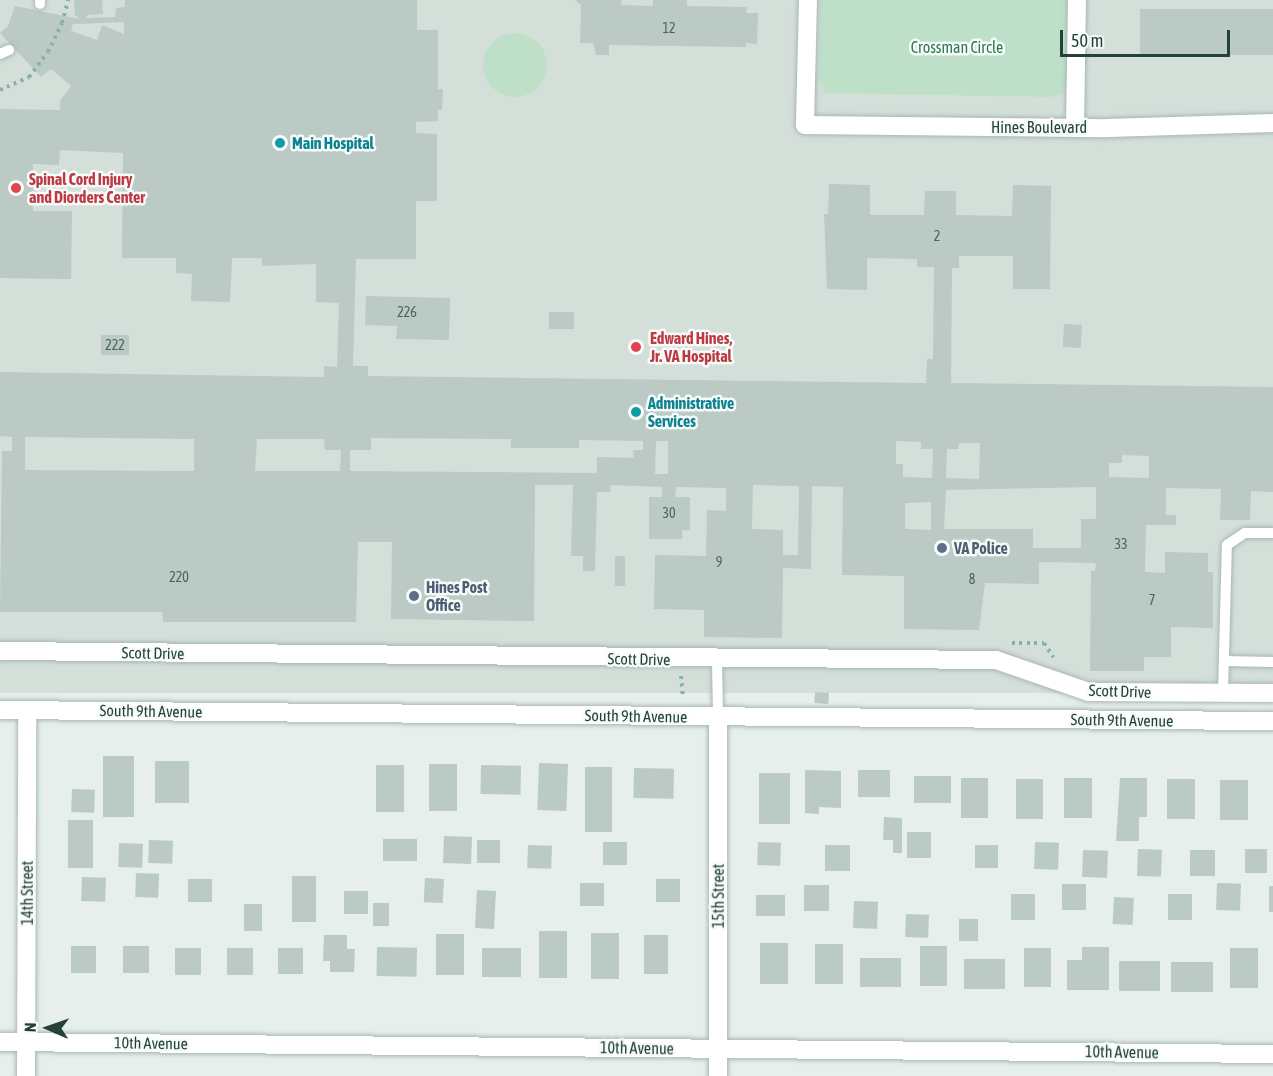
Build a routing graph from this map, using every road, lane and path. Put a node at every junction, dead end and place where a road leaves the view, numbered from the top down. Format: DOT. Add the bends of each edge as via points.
graph roads {
  1 [pos="68,0"];
  2 [pos="807,0"];
  3 [pos="1077,0"];
  4 [pos="0,90"];
  5 [pos="1273,123"];
  6 [pos="1075,127"];
  7 [pos="1273,533"];
  8 [pos="0,651"];
  9 [pos="717,660"];
  10 [pos="1224,661"];
  11 [pos="1273,662"];
  12 [pos="1223,693"];
  13 [pos="1273,693"];
  14 [pos="0,710"];
  15 [pos="27,710"];
  16 [pos="718,717"];
  17 [pos="1273,721"];
  18 [pos="0,1042"];
  19 [pos="26,1042"];
  20 [pos="718,1048"];
  21 [pos="1273,1054"];
  22 [pos="26,1076"];
  23 [pos="718,1076"];
  1 -- 4 [label="path" via="48,52 29,77"];
  2 -- 6 [label="street, Hines Boulevard" via="805,126"];
  3 -- 6 [label="street"];
  5 -- 6 [label="street, Hines Boulevard"];
  7 -- 10 [label="lane" via="1245,533 1227,546"];
  8 -- 9 [label="street, Scott Drive"];
  9 -- 12 [label="street, Scott Drive" via="996,660 1089,692"];
  9 -- 16 [label="lane"];
  10 -- 11 [label="lane"];
  10 -- 12 [label="lane"];
  12 -- 13 [label="street, Scott Drive"];
  14 -- 15 [label="street, South 9th Avenue"];
  15 -- 16 [label="street, South 9th Avenue"];
  15 -- 19 [label="street, 14th Street"];
  16 -- 17 [label="street, South 9th Avenue"];
  16 -- 20 [label="street, 15th Street"];
  18 -- 19 [label="street, 10th Avenue"];
  19 -- 20 [label="street, 10th Avenue"];
  19 -- 22 [label="street, 14th Street"];
  20 -- 21 [label="street, 10th Avenue"];
  20 -- 23 [label="street, 15th Street"];
}
